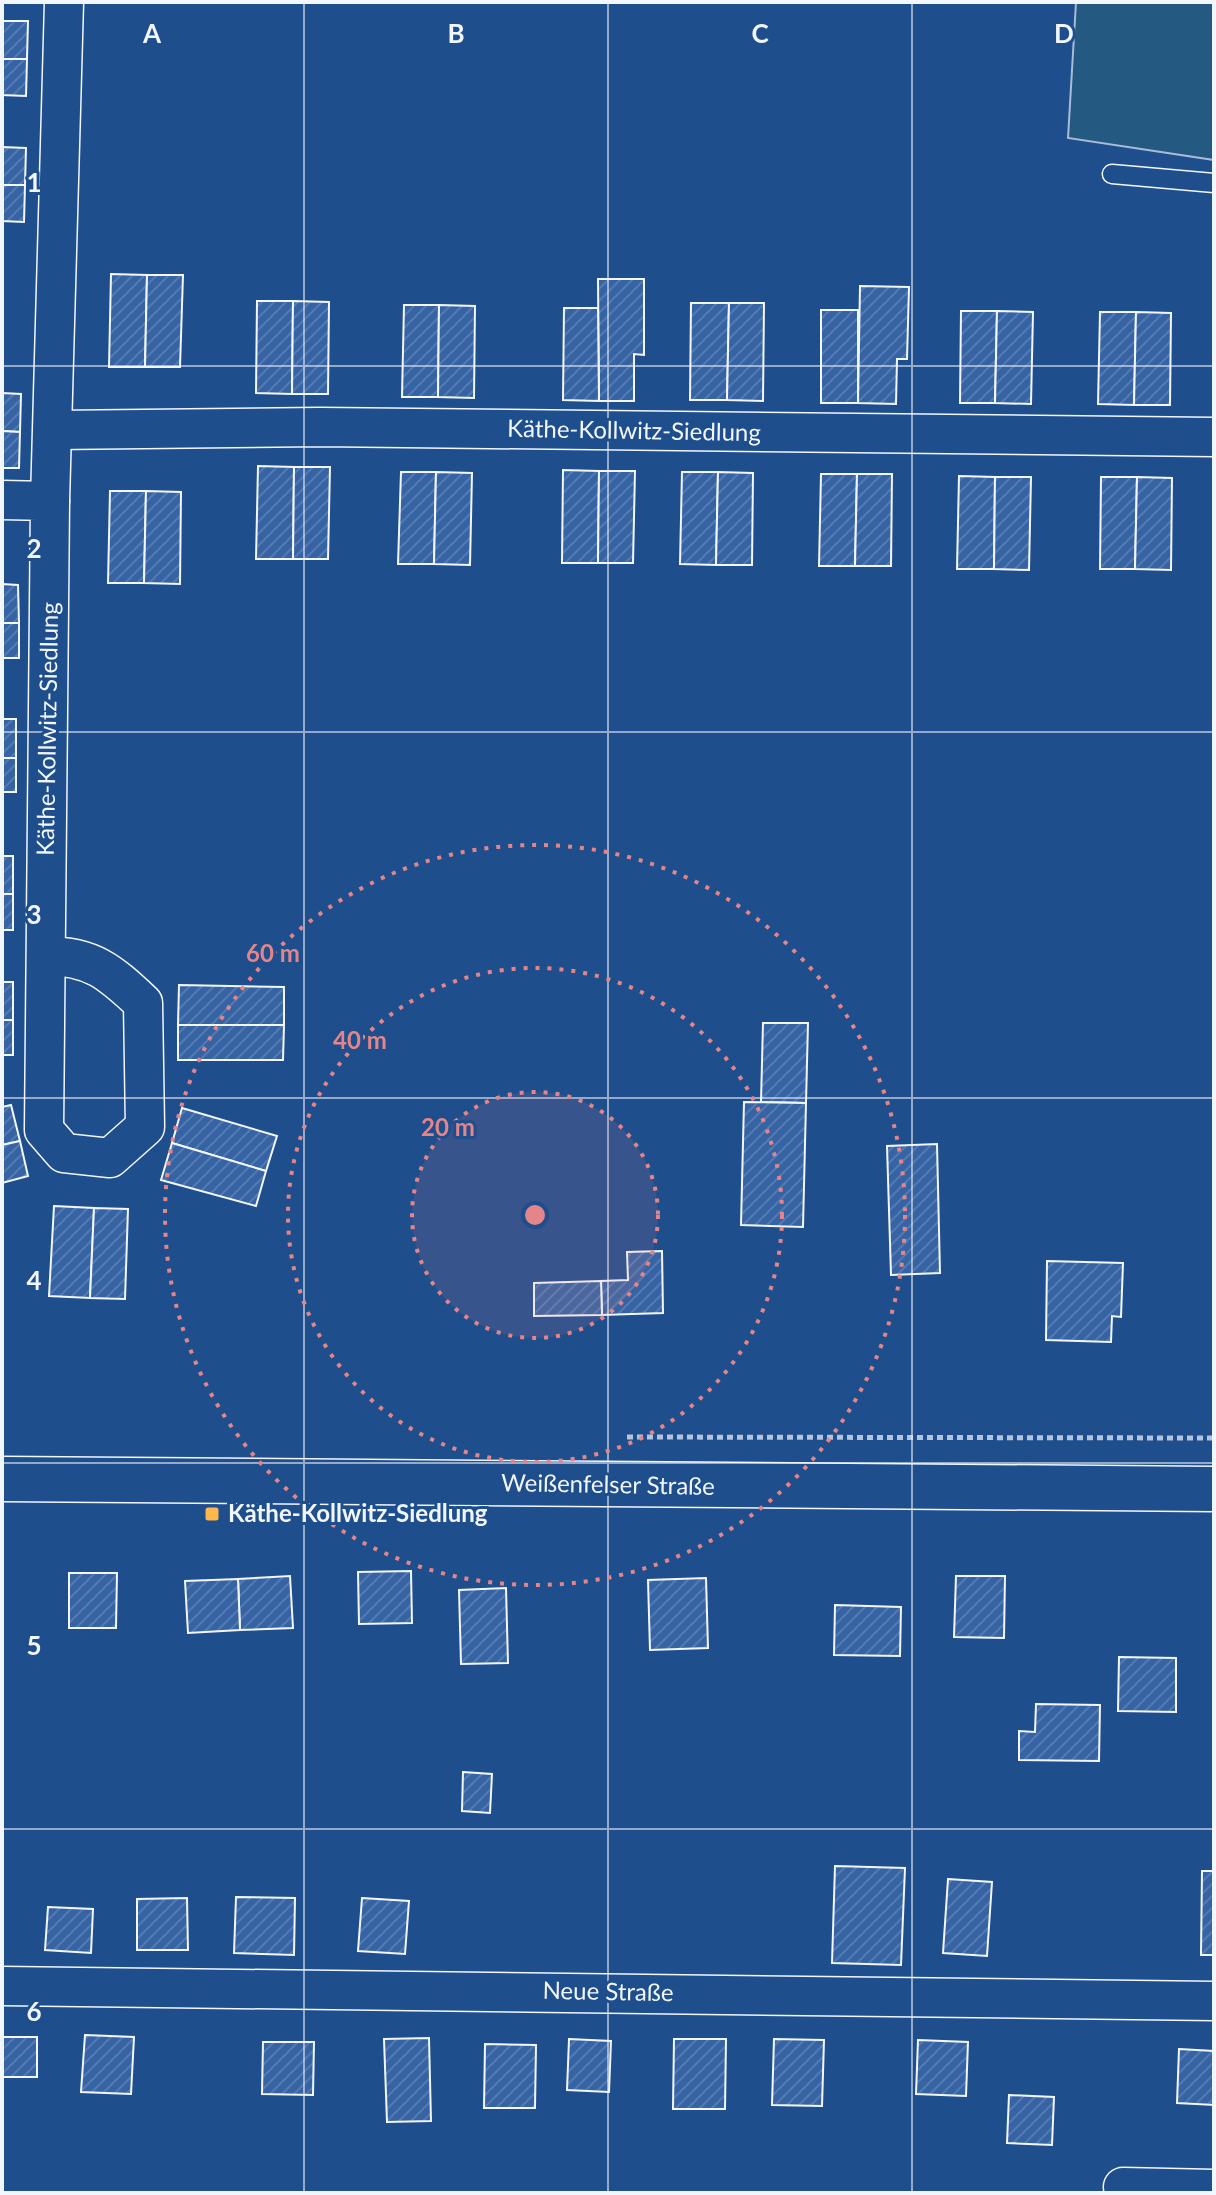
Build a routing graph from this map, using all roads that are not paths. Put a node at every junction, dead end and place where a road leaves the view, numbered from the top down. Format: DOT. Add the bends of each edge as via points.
graph roads {
  1 [pos="64,2"];
  2 [pos="1112,174"];
  3 [pos="1214,183"];
  4 [pos="54,430"];
  5 [pos="1214,437"];
  6 [pos="2,500"];
  7 [pos="50,501"];
  8 [pos="46,956"];
  9 [pos="2,1479"];
  10 [pos="1214,1489"];
  11 [pos="2,1986"];
  12 [pos="1214,2001"];
  13 [pos="1123,2187"];
  14 [pos="1214,2189"];
  1 -- 4 [label="street, Käthe-Kollwitz-Siedlung"];
  2 -- 3 [label="lane"];
  4 -- 5 [label="street, Käthe-Kollwitz-Siedlung" via="320,427"];
  4 -- 7 [label="street, Käthe-Kollwitz-Siedlung"];
  6 -- 7 [label="street"];
  7 -- 8 [label="street, Käthe-Kollwitz-Siedlung"];
  8 -- 8 [label="street, Käthe-Kollwitz-Siedlung" via="44,1130 64,1153 110,1158 145,1127 143,1003 111,973 75,956"];
  9 -- 10 [label="street, Weißenfelser Straße"];
  11 -- 12 [label="street, Neue Straße"];
  13 -- 14 [label="street"];
}
